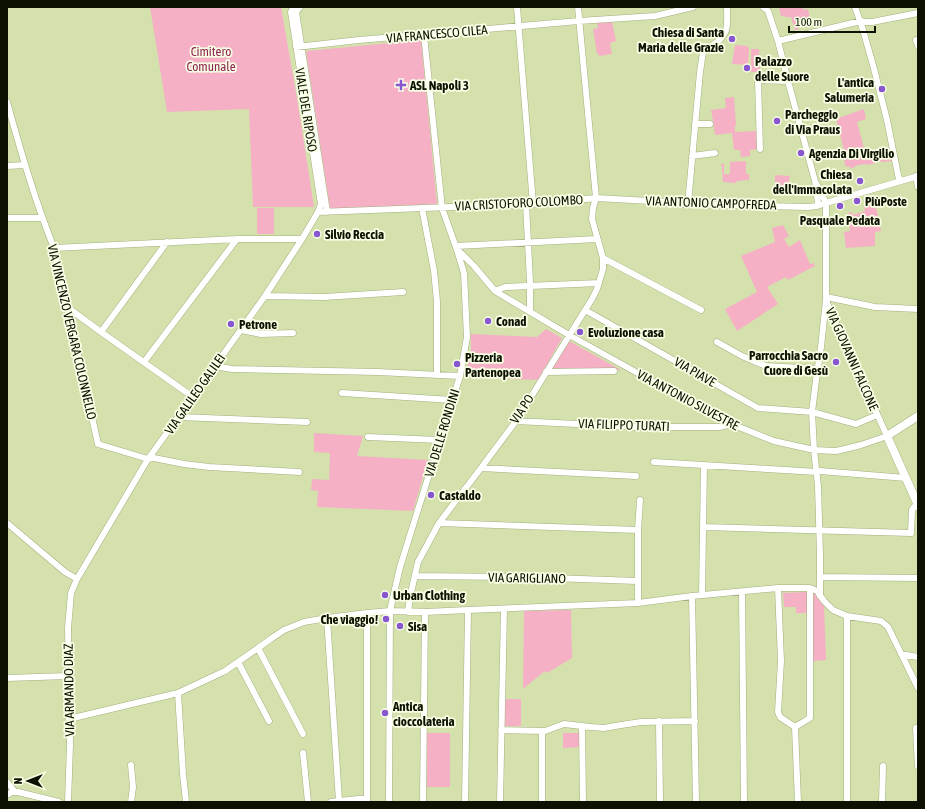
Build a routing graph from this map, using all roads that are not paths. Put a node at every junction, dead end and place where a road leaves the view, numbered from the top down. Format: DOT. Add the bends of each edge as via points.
graph roads {
  1 [pos="293,7"];
  2 [pos="300,7"];
  3 [pos="517,7"];
  4 [pos="578,7"];
  5 [pos="693,7"];
  6 [pos="727,7"];
  7 [pos="763,7"];
  8 [pos="855,7"];
  9 [pos="918,13"];
  10 [pos="579,21"];
  11 [pos="861,21"];
  12 [pos="518,27"];
  13 [pos="424,35"];
  14 [pos="778,41"];
  15 [pos="299,47"];
  16 [pos="788,81"];
  17 [pos="7,102"];
  18 [pos="9,117"];
  19 [pos="695,124"];
  20 [pos="710,124"];
  21 [pos="760,149"];
  22 [pos="715,153"];
  23 [pos="692,156"];
  24 [pos="25,165"];
  25 [pos="7,166"];
  26 [pos="917,176"];
  27 [pos="815,181"];
  28 [pos="900,181"];
  29 [pos="918,186"];
  30 [pos="596,198"];
  31 [pos="826,203"];
  32 [pos="526,204"];
  33 [pos="533,204"];
  34 [pos="688,204"];
  35 [pos="816,206"];
  36 [pos="422,208"];
  37 [pos="442,208"];
  38 [pos="318,212"];
  39 [pos="327,212"];
  40 [pos="7,218"];
  41 [pos="42,218"];
  42 [pos="597,238"];
  43 [pos="236,239"];
  44 [pos="302,239"];
  45 [pos="167,242"];
  46 [pos="528,242"];
  47 [pos="54,248"];
  48 [pos="457,248"];
  49 [pos="603,258"];
  50 [pos="599,283"];
  51 [pos="530,286"];
  52 [pos="495,291"];
  53 [pos="403,292"];
  54 [pos="265,296"];
  55 [pos="826,297"];
  56 [pos="67,307"];
  57 [pos="918,309"];
  58 [pos="585,310"];
  59 [pos="701,310"];
  60 [pos="530,312"];
  61 [pos="241,330"];
  62 [pos="101,332"];
  63 [pos="293,333"];
  64 [pos="569,335"];
  65 [pos="717,342"];
  66 [pos="144,362"];
  67 [pos="214,366"];
  68 [pos="818,369"];
  69 [pos="546,372"];
  70 [pos="614,372"];
  71 [pos="437,375"];
  72 [pos="460,376"];
  73 [pos="342,393"];
  74 [pos="193,397"];
  75 [pos="452,400"];
  76 [pos="812,412"];
  77 [pos="877,415"];
  78 [pos="918,416"];
  79 [pos="179,417"];
  80 [pos="516,420"];
  81 [pos="307,422"];
  82 [pos="733,424"];
  83 [pos="887,436"];
  84 [pos="368,437"];
  85 [pos="439,440"];
  86 [pos="814,450"];
  87 [pos="148,459"];
  88 [pos="654,462"];
  89 [pos="704,465"];
  90 [pos="481,468"];
  91 [pos="299,472"];
  92 [pos="817,472"];
  93 [pos="636,476"];
  94 [pos="906,478"];
  95 [pos="640,500"];
  96 [pos="918,506"];
  97 [pos="7,523"];
  98 [pos="439,523"];
  99 [pos="703,527"];
  100 [pos="819,529"];
  101 [pos="638,530"];
  102 [pos="415,576"];
  103 [pos="820,576"];
  104 [pos="918,578"];
  105 [pos="77,579"];
  106 [pos="638,581"];
  107 [pos="778,588"];
  108 [pos="810,588"];
  109 [pos="742,592"];
  110 [pos="702,595"];
  111 [pos="692,596"];
  112 [pos="820,596"];
  113 [pos="638,604"];
  114 [pos="504,609"];
  115 [pos="468,610"];
  116 [pos="390,611"];
  117 [pos="408,612"];
  118 [pos="425,612"];
  119 [pos="367,613"];
  120 [pos="847,616"];
  121 [pos="327,618"];
  122 [pos="258,648"];
  123 [pos="901,654"];
  124 [pos="918,656"];
  125 [pos="238,662"];
  126 [pos="68,676"];
  127 [pos="7,678"];
  128 [pos="918,688"];
  129 [pos="178,693"];
  130 [pos="69,719"];
  131 [pos="269,721"];
  132 [pos="659,721"];
  133 [pos="695,721"];
  134 [pos="582,727"];
  135 [pos="796,727"];
  136 [pos="916,728"];
  137 [pos="501,730"];
  138 [pos="542,730"];
  139 [pos="303,734"];
  140 [pos="303,753"];
  141 [pos="132,765"];
  142 [pos="883,766"];
  143 [pos="918,766"];
  144 [pos="7,782"];
  145 [pos="16,792"];
  146 [pos="7,795"];
  147 [pos="367,800"];
  148 [pos="339,801"];
  149 [pos="58,802"];
  150 [pos="68,802"];
  151 [pos="131,802"];
  152 [pos="186,802"];
  153 [pos="308,802"];
  154 [pos="331,802"];
  155 [pos="388,802"];
  156 [pos="423,802"];
  157 [pos="465,802"];
  158 [pos="500,802"];
  159 [pos="542,802"];
  160 [pos="583,802"];
  161 [pos="660,802"];
  162 [pos="696,802"];
  163 [pos="744,802"];
  164 [pos="798,802"];
  165 [pos="847,802"];
  166 [pos="882,802"];
  1 -- 15 [label="street, VIALE DEL RIPOSO" via="290,12"];
  2 -- 15 [label="street, VIALE DEL RIPOSO" via="296,12"];
  3 -- 12 [label="street"];
  4 -- 10 [label="street, VIA PO"];
  5 -- 10 [label="street, VIA FRANCESCO CILEA" via="655,16"];
  6 -- 19 [label="street" via="726,31 703,52"];
  7 -- 14 [label="street" via="768,11"];
  8 -- 11 [label="street"];
  9 -- 11 [label="street" via="872,22"];
  10 -- 12 [label="street, VIA FRANCESCO CILEA"];
  10 -- 30 [label="street, VIA PO"];
  11 -- 14 [label="street"];
  11 -- 28 [label="street"];
  12 -- 13 [label="street, VIA FRANCESCO CILEA"];
  12 -- 33 [label="street"];
  13 -- 15 [label="street, VIA FRANCESCO CILEA"];
  13 -- 37 [label="street, VIA DELLE RONDINI"];
  14 -- 16 [label="street"];
  15 -- 38 [label="street, VIALE DEL RIPOSO" via="321,204"];
  15 -- 39 [label="street, VIALE DEL RIPOSO"];
  16 -- 21 [label="street" via="758,80"];
  16 -- 27 [label="street"];
  17 -- 18 [label="street, VIA VINCENZO VERGARA COLONNELLO"];
  18 -- 24 [label="street, VIA VINCENZO VERGARA COLONNELLO"];
  19 -- 20 [label="street"];
  19 -- 23 [label="street"];
  22 -- 23 [label="street"];
  23 -- 34 [label="street"];
  24 -- 25 [label="street"];
  24 -- 41 [label="street, VIA VINCENZO VERGARA COLONNELLO"];
  26 -- 28 [label="street, VIA ANTONIO CAMPOFREDA"];
  26 -- 29 [label="street"];
  27 -- 31 [label="street"];
  27 -- 35 [label="street" via="818,203"];
  28 -- 31 [label="street, VIA ANTONIO CAMPOFREDA"];
  30 -- 33 [label="street, VIA CRISTOFORO COLOMBO"];
  30 -- 34 [label="street, VIA ANTONIO CAMPOFREDA"];
  30 -- 42 [label="street, VIA PO" via="592,219"];
  31 -- 35 [label="street, VIA ANTONIO CAMPOFREDA"];
  31 -- 55 [label="street, VIA GIOVANNI FALCONE"];
  32 -- 33 [label="street, VIA CRISTOFORO COLOMBO"];
  32 -- 37 [label="street, VIA CRISTOFORO COLOMBO"];
  32 -- 46 [label="street"];
  34 -- 35 [label="street, VIA ANTONIO CAMPOFREDA"];
  36 -- 37 [label="street, VIA CRISTOFORO COLOMBO"];
  36 -- 39 [label="street, VIA CRISTOFORO COLOMBO"];
  36 -- 71 [label="street" via="437,301"];
  37 -- 48 [label="street, VIA DELLE RONDINI"];
  38 -- 39 [label="street, VIA CRISTOFORO COLOMBO"];
  38 -- 44 [label="street, VIA GALILEO GALILEI"];
  40 -- 41 [label="street"];
  41 -- 47 [label="street, VIA VINCENZO VERGARA COLONNELLO"];
  42 -- 46 [label="street"];
  42 -- 49 [label="street, VIA PO"];
  43 -- 44 [label="street"];
  43 -- 45 [label="street"];
  43 -- 66 [label="street"];
  44 -- 54 [label="street, VIA GALILEO GALILEI"];
  45 -- 47 [label="street"];
  45 -- 62 [label="street"];
  46 -- 48 [label="street"];
  46 -- 51 [label="street"];
  47 -- 56 [label="street, VIA VINCENZO VERGARA COLONNELLO"];
  48 -- 52 [label="street, VIA ANTONIO SILVESTRE"];
  48 -- 72 [label="street, VIA DELLE RONDINI" via="464,273 468,337"];
  49 -- 50 [label="street, VIA PO"];
  49 -- 59 [label="street"];
  50 -- 51 [label="street"];
  50 -- 58 [label="street, VIA PO"];
  51 -- 52 [label="street" via="505,287"];
  51 -- 60 [label="street"];
  52 -- 60 [label="street, VIA ANTONIO SILVESTRE"];
  53 -- 54 [label="street" via="324,297"];
  54 -- 61 [label="street, VIA GALILEO GALILEI"];
  55 -- 57 [label="street" via="874,307"];
  55 -- 68 [label="street"];
  55 -- 77 [label="street, VIA GIOVANNI FALCONE"];
  56 -- 62 [label="street"];
  56 -- 87 [label="street, VIA VINCENZO VERGARA COLONNELLO" via="98,444"];
  58 -- 64 [label="street, VIA PO"];
  58 -- 76 [label="street, VIA PIAVE" via="758,408"];
  60 -- 64 [label="street, VIA ANTONIO SILVESTRE"];
  61 -- 63 [label="street" via="261,334"];
  61 -- 67 [label="street, VIA GALILEO GALILEI"];
  62 -- 66 [label="street"];
  64 -- 69 [label="street, VIA PO"];
  64 -- 82 [label="street, VIA ANTONIO SILVESTRE"];
  65 -- 68 [label="street" via="766,366"];
  66 -- 74 [label="street"];
  67 -- 71 [label="street" via="232,369"];
  67 -- 74 [label="street, VIA GALILEO GALILEI"];
  68 -- 76 [label="street"];
  69 -- 70 [label="street"];
  69 -- 80 [label="street, VIA PO"];
  71 -- 72 [label="street"];
  72 -- 75 [label="street, VIA DELLE RONDINI"];
  73 -- 75 [label="street"];
  74 -- 79 [label="street, VIA GALILEO GALILEI"];
  75 -- 85 [label="street, VIA DELLE RONDINI"];
  76 -- 77 [label="street, VIA PIAVE" via="856,424"];
  76 -- 86 [label="street"];
  77 -- 83 [label="street, VIA GIOVANNI FALCONE"];
  78 -- 83 [label="main road"];
  79 -- 81 [label="street"];
  79 -- 87 [label="street, VIA GALILEO GALILEI"];
  80 -- 82 [label="street, VIA FILIPPO TURATI" via="637,427 719,427"];
  80 -- 90 [label="street, VIA PO"];
  82 -- 86 [label="street, VIA ANTONIO SILVESTRE" via="774,441"];
  83 -- 86 [label="street, VIA ANTONIO SILVESTRE" via="836,451"];
  83 -- 94 [label="main road, VIA GIOVANNI FALCONE"];
  84 -- 85 [label="street"];
  85 -- 116 [label="street, VIA DELLE RONDINI" via="400,567"];
  86 -- 92 [label="street"];
  87 -- 91 [label="street" via="209,467"];
  87 -- 105 [label="street, VIA GALILEO GALILEI"];
  88 -- 89 [label="street"];
  89 -- 92 [label="street"];
  89 -- 99 [label="street"];
  90 -- 93 [label="street"];
  90 -- 98 [label="street, VIA PO"];
  92 -- 94 [label="street"];
  92 -- 100 [label="street"];
  94 -- 96 [label="main road, VIA GIOVANNI FALCONE"];
  95 -- 101 [label="street"];
  96 -- 100 [label="street" via="912,510 911,532"];
  97 -- 105 [label="street" via="65,572"];
  98 -- 101 [label="street"];
  98 -- 102 [label="street, VIA PO" via="418,562"];
  99 -- 100 [label="street"];
  99 -- 110 [label="street"];
  100 -- 103 [label="street"];
  101 -- 106 [label="street"];
  102 -- 106 [label="street, VIA GARIGLIANO"];
  102 -- 117 [label="street, VIA PO"];
  103 -- 104 [label="street"];
  103 -- 112 [label="street"];
  105 -- 126 [label="street, VIA ARMANDO DIAZ" via="70,600"];
  106 -- 113 [label="street"];
  107 -- 108 [label="street"];
  107 -- 109 [label="street"];
  107 -- 135 [label="street" via="781,661 778,712"];
  108 -- 112 [label="street" via="817,591"];
  108 -- 135 [label="street" via="810,718"];
  109 -- 110 [label="street"];
  109 -- 163 [label="street"];
  110 -- 111 [label="street"];
  111 -- 113 [label="street"];
  111 -- 133 [label="street"];
  112 -- 120 [label="street" via="833,610"];
  113 -- 114 [label="street"];
  114 -- 115 [label="street"];
  114 -- 137 [label="street"];
  115 -- 118 [label="street"];
  115 -- 157 [label="street"];
  116 -- 117 [label="street"];
  116 -- 119 [label="street"];
  116 -- 155 [label="street, VIA DELLE RONDINI"];
  117 -- 118 [label="street"];
  118 -- 156 [label="street"];
  119 -- 121 [label="street"];
  119 -- 147 [label="street"];
  120 -- 123 [label="street" via="881,621 888,627"];
  120 -- 165 [label="street"];
  121 -- 122 [label="street" via="304,622 284,630"];
  121 -- 148 [label="street"];
  122 -- 125 [label="street"];
  122 -- 139 [label="street"];
  123 -- 124 [label="street"];
  123 -- 128 [label="street"];
  125 -- 129 [label="street" via="225,671"];
  125 -- 131 [label="street"];
  126 -- 127 [label="street"];
  126 -- 130 [label="street, VIA ARMANDO DIAZ"];
  129 -- 130 [label="street"];
  129 -- 152 [label="street"];
  130 -- 150 [label="street, VIA ARMANDO DIAZ"];
  132 -- 133 [label="street"];
  132 -- 134 [label="street" via="604,728"];
  132 -- 161 [label="street"];
  133 -- 162 [label="street"];
  134 -- 138 [label="street" via="564,724"];
  134 -- 160 [label="street"];
  135 -- 164 [label="street"];
  136 -- 143 [label="street"];
  137 -- 138 [label="street"];
  137 -- 158 [label="street"];
  138 -- 159 [label="street"];
  140 -- 153 [label="street"];
  141 -- 151 [label="street"];
  142 -- 166 [label="street"];
  144 -- 145 [label="street"];
  145 -- 146 [label="street"];
  145 -- 149 [label="street"];
  147 -- 148 [label="street"];
  148 -- 154 [label="street"];
}
